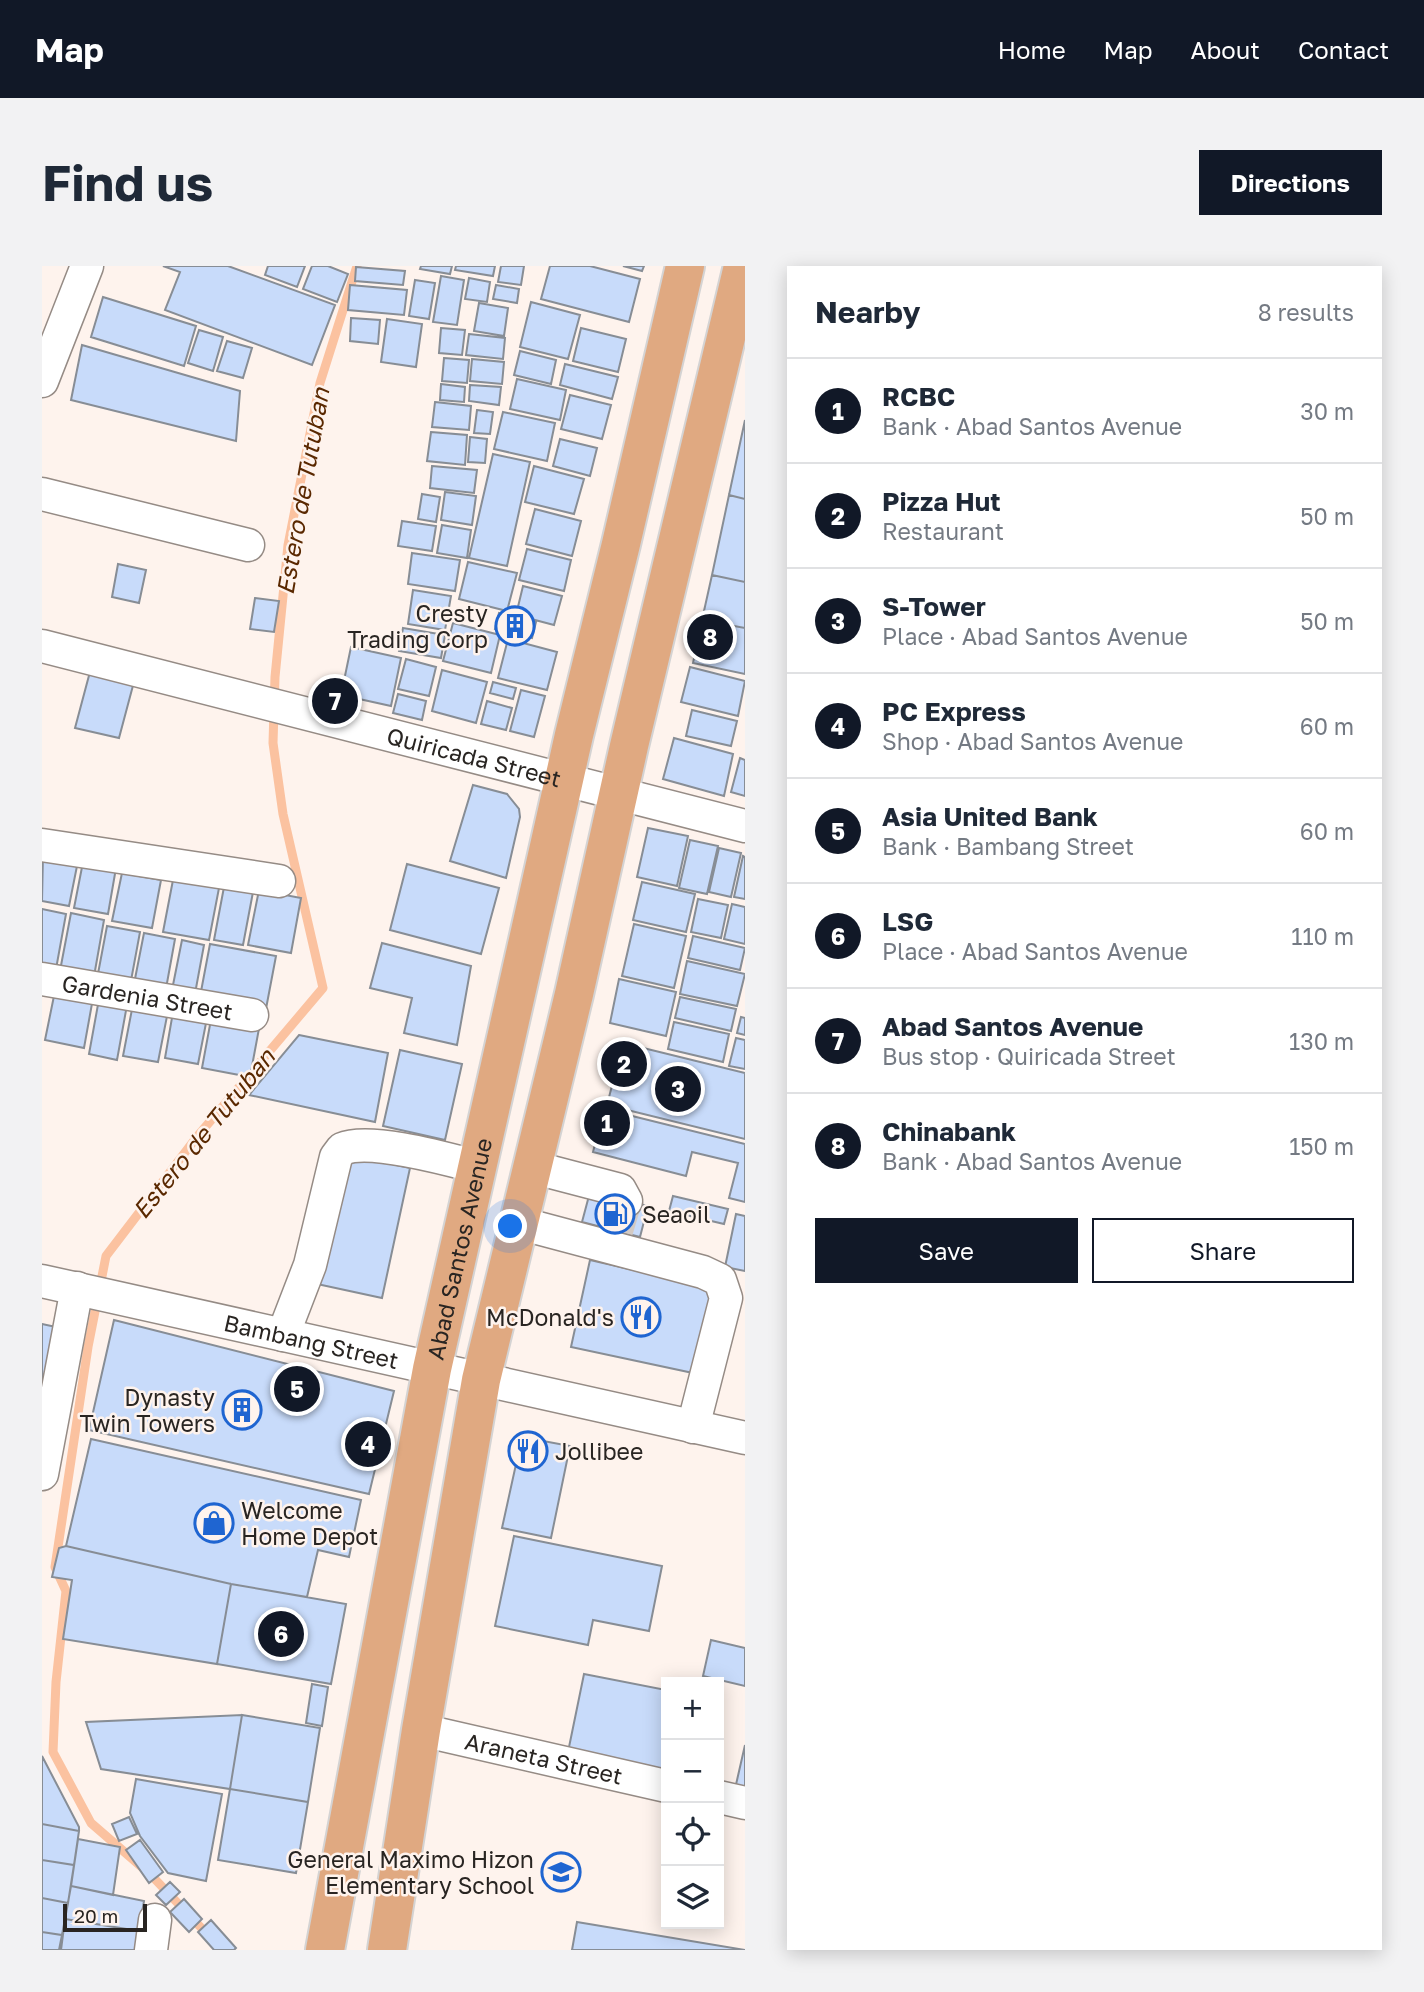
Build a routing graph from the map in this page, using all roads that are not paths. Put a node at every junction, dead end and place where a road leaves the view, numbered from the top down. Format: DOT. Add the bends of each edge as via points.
graph roads {
  1 [pos="87,266"];
  2 [pos="685,266"];
  3 [pos="743,266"];
  4 [pos="42,381"];
  5 [pos="42,494"];
  6 [pos="248,545"];
  7 [pos="42,646"];
  8 [pos="565,781"];
  9 [pos="618,794"];
  10 [pos="745,826"];
  11 [pos="42,845"];
  12 [pos="279,881"];
  13 [pos="42,979"];
  14 [pos="252,1015"];
  15 [pos="478,1167"];
  16 [pos="532,1167"];
  17 [pos="626,1201"];
  18 [pos="520,1217"];
  19 [pos="617,1231"];
  20 [pos="42,1280"];
  21 [pos="95,1292"];
  22 [pos="283,1335"];
  23 [pos="432,1369"];
  24 [pos="481,1380"];
  25 [pos="694,1427"];
  26 [pos="745,1438"];
  27 [pos="42,1475"];
  28 [pos="421,1730"];
  29 [pos="661,1785"];
  30 [pos="724,1798"];
  31 [pos="745,1803"];
  32 [pos="325,1950"];
  33 [pos="387,1950"];
  1 -- 4 [label="street"];
  2 -- 8 [label="main road, Abad Santos Avenue"];
  3 -- 9 [label="main road"];
  5 -- 6 [label="street"];
  7 -- 8 [label="street, Quiricada Street"];
  8 -- 9 [label="street, Quiricada Street"];
  8 -- 15 [label="main road, Abad Santos Avenue"];
  9 -- 10 [label="street, Quiricada Street"];
  9 -- 16 [label="main road"];
  11 -- 12 [label="street"];
  13 -- 14 [label="street, Gardenia Street"];
  15 -- 22 [label="street" via="383,1147 342,1149 335,1157 310,1265"];
  15 -- 23 [label="main road, Abad Santos Avenue"];
  16 -- 17 [label="street" via="620,1190"];
  16 -- 18 [label="main road"];
  18 -- 19 [label="street" via="602,1234"];
  18 -- 24 [label="main road"];
  18 -- 25 [label="street" via="720,1280 726,1298"];
  20 -- 21 [label="street, Bambang Street"];
  21 -- 22 [label="street, Bambang Street"];
  21 -- 27 [label="street"];
  22 -- 23 [label="street, Bambang Street"];
  23 -- 24 [label="street, Bambang Street"];
  23 -- 32 [label="main road, Abad Santos Avenue"];
  24 -- 25 [label="street, Bambang Street"];
  24 -- 28 [label="main road"];
  25 -- 26 [label="street, Bambang Street"];
  28 -- 29 [label="street, Araneta Street"];
  28 -- 33 [label="main road"];
  30 -- 31 [label="street"];
}
